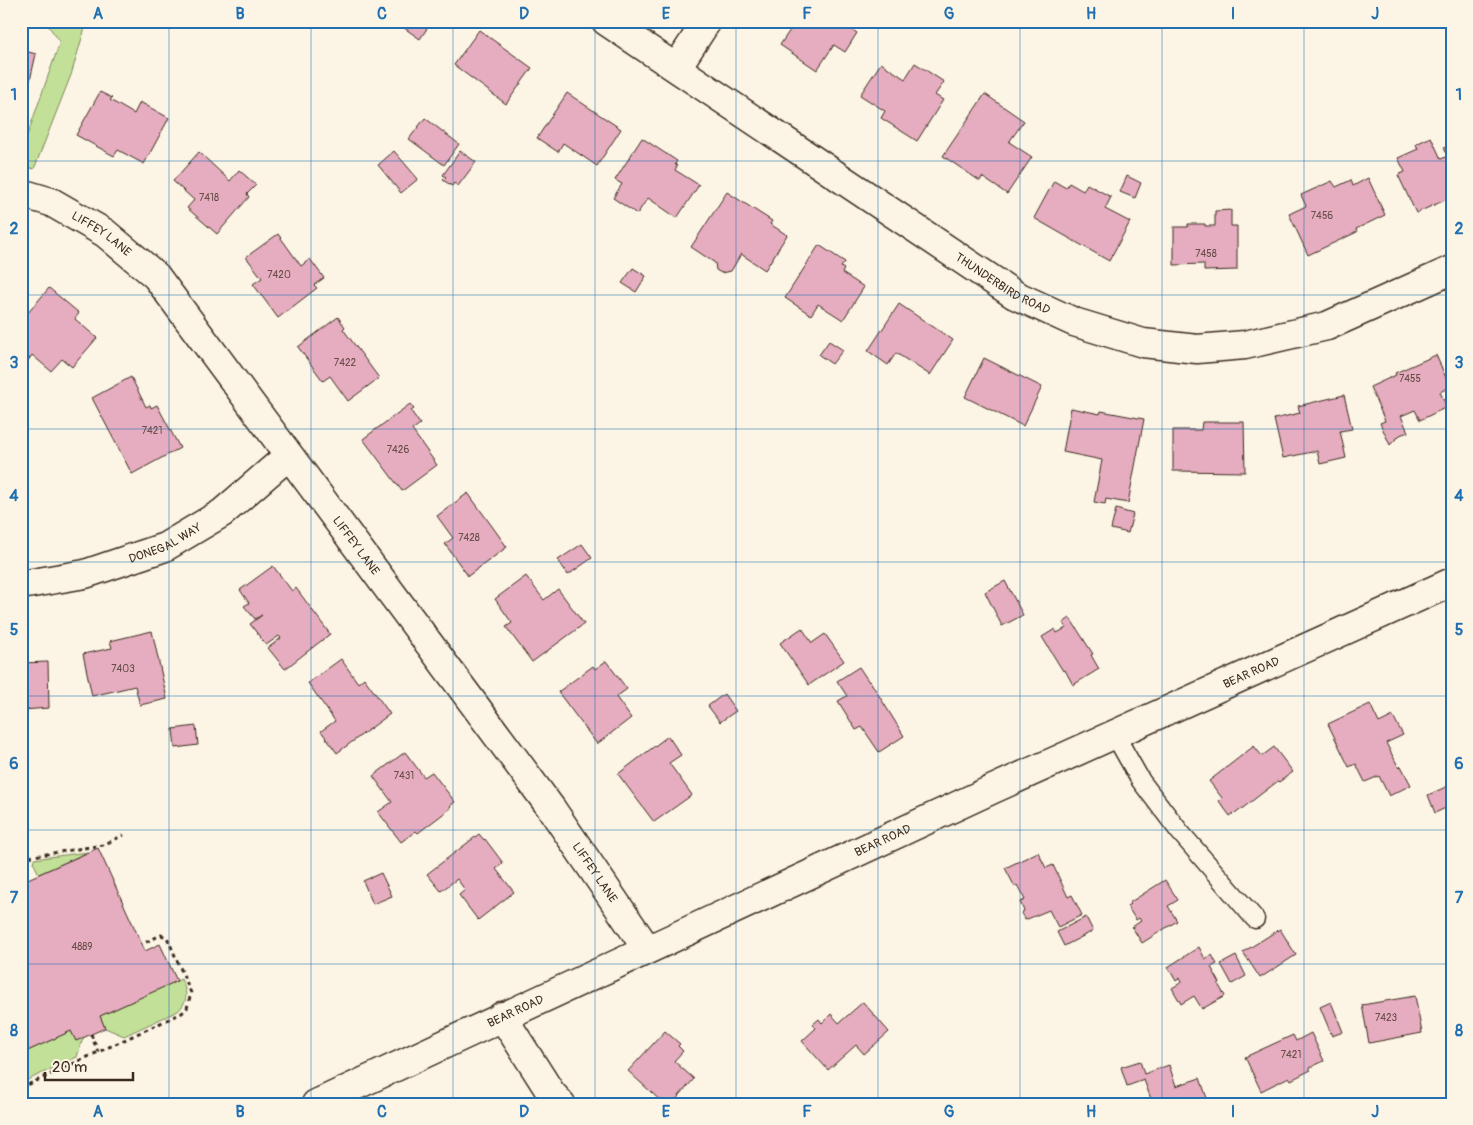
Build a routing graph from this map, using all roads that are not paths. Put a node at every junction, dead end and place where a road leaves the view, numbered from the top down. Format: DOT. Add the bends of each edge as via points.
graph roads {
  1 [pos="606,21"];
  2 [pos="707,21"];
  3 [pos="676,68"];
  4 [pos="21,193"];
  5 [pos="1452,270"];
  6 [pos="288,456"];
  7 [pos="1452,582"];
  8 [pos="21,585"];
  9 [pos="1115,734"];
  10 [pos="1255,919"];
  11 [pos="647,949"];
  12 [pos="502,1016"];
  13 [pos="316,1104"];
  14 [pos="561,1104"];
  1 -- 3 [label="street, THUNDERBIRD ROAD"];
  2 -- 3 [label="street"];
  3 -- 5 [label="street, THUNDERBIRD ROAD" via="1014,295 1074,322 1143,343 1197,349 1245,345 1327,326"];
  4 -- 6 [label="street, LIFFEY LANE" via="51,202 105,233 156,276"];
  6 -- 8 [label="street, DONEGAL WAY" via="222,513 165,547 85,574"];
  6 -- 11 [label="street, LIFFEY LANE" via="551,808"];
  7 -- 9 [label="street, BEAR ROAD"];
  9 -- 10 [label="lane" via="1141,780 1179,831"];
  9 -- 11 [label="street, BEAR ROAD"];
  11 -- 12 [label="street, BEAR ROAD"];
  12 -- 13 [label="street, BEAR ROAD"];
  12 -- 14 [label="street"];
}
